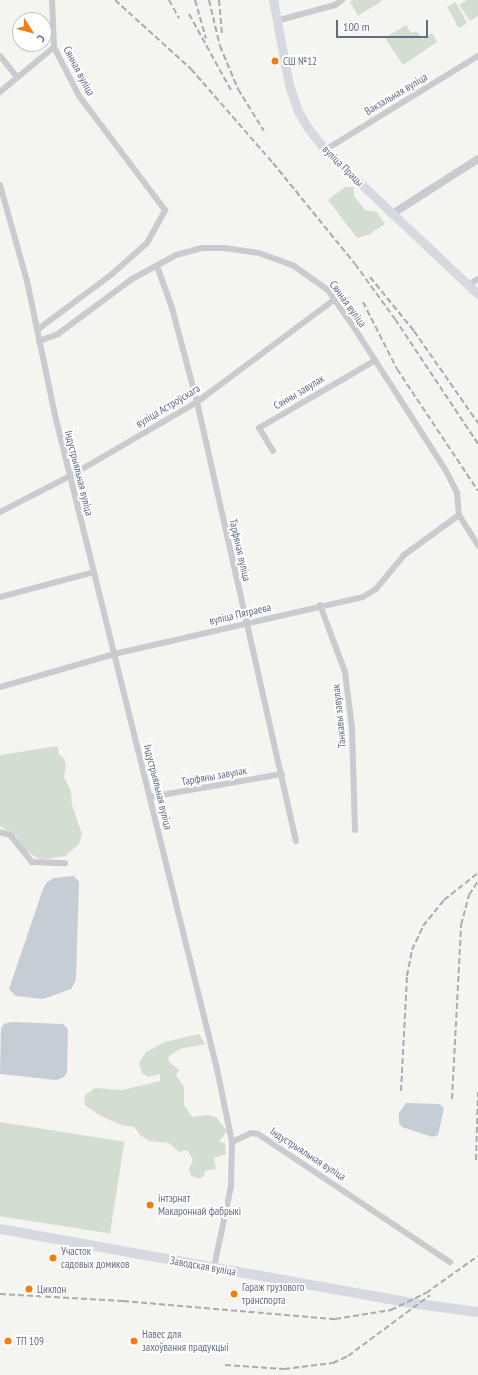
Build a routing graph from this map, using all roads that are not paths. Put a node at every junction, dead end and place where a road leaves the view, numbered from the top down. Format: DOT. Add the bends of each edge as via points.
graph roads {
  1 [pos="52,0"];
  2 [pos="273,0"];
  3 [pos="342,0"];
  4 [pos="276,21"];
  5 [pos="54,46"];
  6 [pos="0,56"];
  7 [pos="478,56"];
  8 [pos="17,77"];
  9 [pos="0,92"];
  10 [pos="325,150"];
  11 [pos="478,159"];
  12 [pos="0,185"];
  13 [pos="392,214"];
  14 [pos="157,266"];
  15 [pos="478,279"];
  16 [pos="468,285"];
  17 [pos="478,294"];
  18 [pos="335,299"];
  19 [pos="37,330"];
  20 [pos="39,341"];
  21 [pos="374,361"];
  22 [pos="197,402"];
  23 [pos="273,451"];
  24 [pos="70,476"];
  25 [pos="0,512"];
  26 [pos="459,515"];
  27 [pos="478,546"];
  28 [pos="94,572"];
  29 [pos="0,597"];
  30 [pos="320,605"];
  31 [pos="247,622"];
  32 [pos="114,654"];
  33 [pos="0,687"];
  34 [pos="282,774"];
  35 [pos="150,797"];
  36 [pos="355,830"];
  37 [pos="0,832"];
  38 [pos="296,841"];
  39 [pos="65,863"];
  40 [pos="232,1142"];
  41 [pos="0,1229"];
  42 [pos="450,1262"];
  43 [pos="214,1268"];
  44 [pos="478,1312"];
  1 -- 5 [label="street, Сянная вуліца"];
  2 -- 4 [label="main road, вуліца Працы"];
  3 -- 4 [label="street" via="335,5"];
  4 -- 10 [label="main road, вуліца Працы" via="289,85 298,110"];
  5 -- 8 [label="street"];
  5 -- 19 [label="street, Сянная вуліца" via="79,96 165,210 147,243 112,274"];
  6 -- 8 [label="street"];
  7 -- 10 [label="street, Вакзальная вуліца"];
  8 -- 9 [label="street"];
  10 -- 13 [label="main road, вуліца Працы"];
  11 -- 13 [label="street"];
  12 -- 19 [label="street, Індустрыяльная вуліца" via="27,281"];
  13 -- 16 [label="main road, вуліца Працы"];
  14 -- 18 [label="street, Сянная вуліца" via="176,255 202,248 243,250 294,266 315,279"];
  14 -- 20 [label="street, Сянная вуліца" via="132,279 58,334"];
  14 -- 22 [label="street, Тарфяная вуліца" via="172,308"];
  15 -- 16 [label="street"];
  16 -- 17 [label="main road, вуліца Працы"];
  18 -- 21 [label="street, Сянная вуліца"];
  18 -- 22 [label="street, вуліца Астроўскага"];
  19 -- 20 [label="street, Індустрыяльная вуліца"];
  20 -- 24 [label="street, Індустрыяльная вуліца"];
  21 -- 23 [label="street, Сянны завулак" via="258,428"];
  21 -- 26 [label="street, Сянная вуліца" via="445,469 457,493"];
  22 -- 24 [label="street, вуліца Астроўскага"];
  22 -- 31 [label="street, Тарфяная вуліца"];
  24 -- 25 [label="street, вуліца Астроўскага"];
  24 -- 28 [label="street, Індустрыяльная вуліца"];
  26 -- 27 [label="street, Сянная вуліца"];
  26 -- 30 [label="street, вуліца Пятраева" via="404,554 376,589 363,597"];
  28 -- 29 [label="street"];
  28 -- 32 [label="street, Індустрыяльная вуліца"];
  30 -- 31 [label="street, вуліца Пятраева"];
  30 -- 36 [label="street, Танкавы завулак" via="345,672 352,728"];
  31 -- 32 [label="street, вуліца Пятраева"];
  31 -- 34 [label="street, Тарфяная вуліца"];
  32 -- 33 [label="street, вуліца Пятраева"];
  32 -- 35 [label="street, Індустрыяльная вуліца"];
  34 -- 35 [label="street, Тарфяны завулак"];
  34 -- 38 [label="street, Тарфяная вуліца"];
  35 -- 40 [label="street, Індустрыяльная вуліца" via="219,1076"];
  37 -- 39 [label="street" via="10,835 32,862"];
  40 -- 42 [label="street, Індустрыяльная вуліца" via="251,1133 258,1134"];
  40 -- 43 [label="street" via="231,1186"];
  41 -- 43 [label="main road, Заводская вуліца"];
  43 -- 44 [label="main road, Заводская вуліца"];
}
